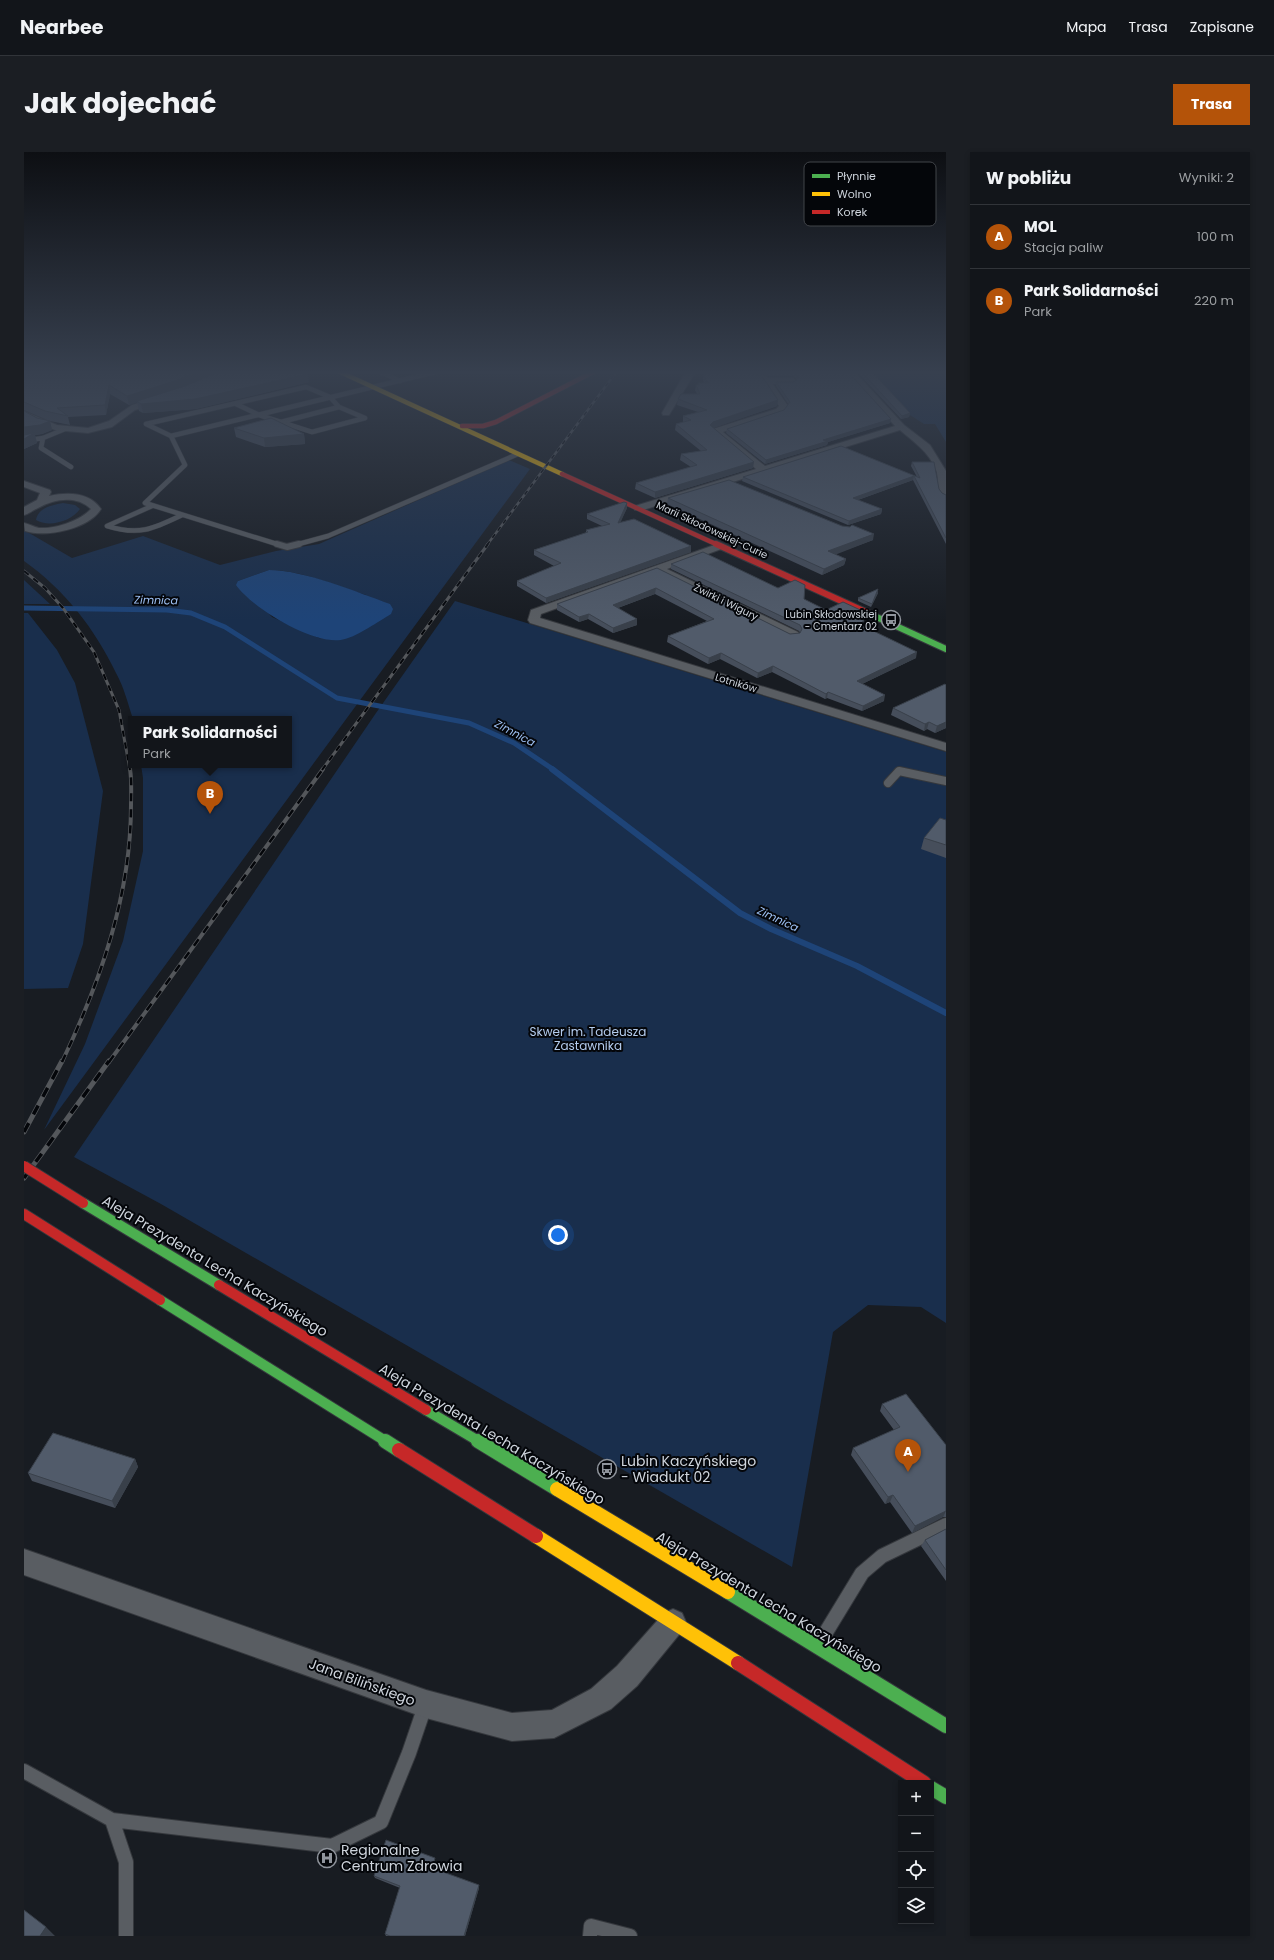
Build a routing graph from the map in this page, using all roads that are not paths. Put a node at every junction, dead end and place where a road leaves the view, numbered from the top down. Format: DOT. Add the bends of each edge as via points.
graph roads {
  1 [pos="51,454"];
  2 [pos="180,454"];
  3 [pos="518,454"];
  4 [pos="745,454"];
  5 [pos="813,454"];
  6 [pos="931,454"];
  7 [pos="71,467"];
  8 [pos="763,469"];
  9 [pos="728,480"];
  10 [pos="24,484"];
  11 [pos="742,486"];
  12 [pos="46,492"];
  13 [pos="946,495"];
  14 [pos="60,497"];
  15 [pos="41,502"];
  16 [pos="152,506"];
  17 [pos="639,508"];
  18 [pos="24,512"];
  19 [pos="182,515"];
  20 [pos="24,526"];
  21 [pos="720,546"];
  22 [pos="658,568"];
  23 [pos="794,635"];
  24 [pos="946,649"];
  25 [pos="946,748"];
  26 [pos="946,781"];
  27 [pos="888,783"];
  28 [pos="24,1166"];
  29 [pos="24,1214"];
  30 [pos="946,1525"];
  31 [pos="24,1562"];
  32 [pos="673,1622"];
  33 [pos="817,1646"];
  34 [pos="426,1704"];
  35 [pos="946,1726"];
  36 [pos="24,1771"];
  37 [pos="919,1780"];
  38 [pos="934,1790"];
  39 [pos="946,1797"];
  40 [pos="112,1820"];
  41 [pos="126,1936"];
  42 [pos="590,1936"];
  43 [pos="630,1936"];
  1 -- 7 [label="lane"];
  2 -- 16 [label="lane" via="185,465 145,503"];
  3 -- 17 [label="street, Marii Skłodowskiej-Curie"];
  3 -- 19 [label="lane" via="328,536 287,547"];
  4 -- 8 [label="street"];
  5 -- 8 [label="street"];
  6 -- 13 [label="street" via="941,472 942,489"];
  8 -- 9 [label="street"];
  9 -- 11 [label="street"];
  9 -- 17 [label="street"];
  10 -- 12 [label="street"];
  12 -- 14 [label="street"];
  12 -- 15 [label="street"];
  14 -- 15 [label="street"];
  14 -- 20 [label="street" via="86,500 93,505 96,513 52,530 31,530"];
  15 -- 18 [label="street"];
  16 -- 19 [label="lane"];
  16 -- 19 [label="lane" via="107,526 133,533 144,532"];
  17 -- 21 [label="street, Marii Skłodowskiej-Curie"];
  21 -- 22 [label="street"];
  21 -- 24 [label="street, Marii Skłodowskiej-Curie"];
  22 -- 23 [label="street, Żwirki i Wigury"];
  22 -- 25 [label="street, Lotników" via="536,612 534,620"];
  26 -- 27 [label="lane" via="899,771"];
  28 -- 33 [label="street, Aleja Prezydenta Lecha Kaczyńskiego, bridge"];
  29 -- 32 [label="street"];
  30 -- 33 [label="lane" via="882,1556 862,1573"];
  31 -- 34 [label="street, Jana Bilińskiego"];
  32 -- 34 [label="street, Jana Bilińskiego" via="627,1676 601,1699 554,1724 512,1727"];
  32 -- 37 [label="street"];
  33 -- 35 [label="street, Aleja Prezydenta Lecha Kaczyńskiego"];
  34 -- 40 [label="lane" via="381,1822 332,1846"];
  36 -- 40 [label="lane"];
  38 -- 39 [label="street"];
  40 -- 41 [label="lane" via="126,1862"];
  42 -- 43 [label="lane" via="591,1926"];
}
